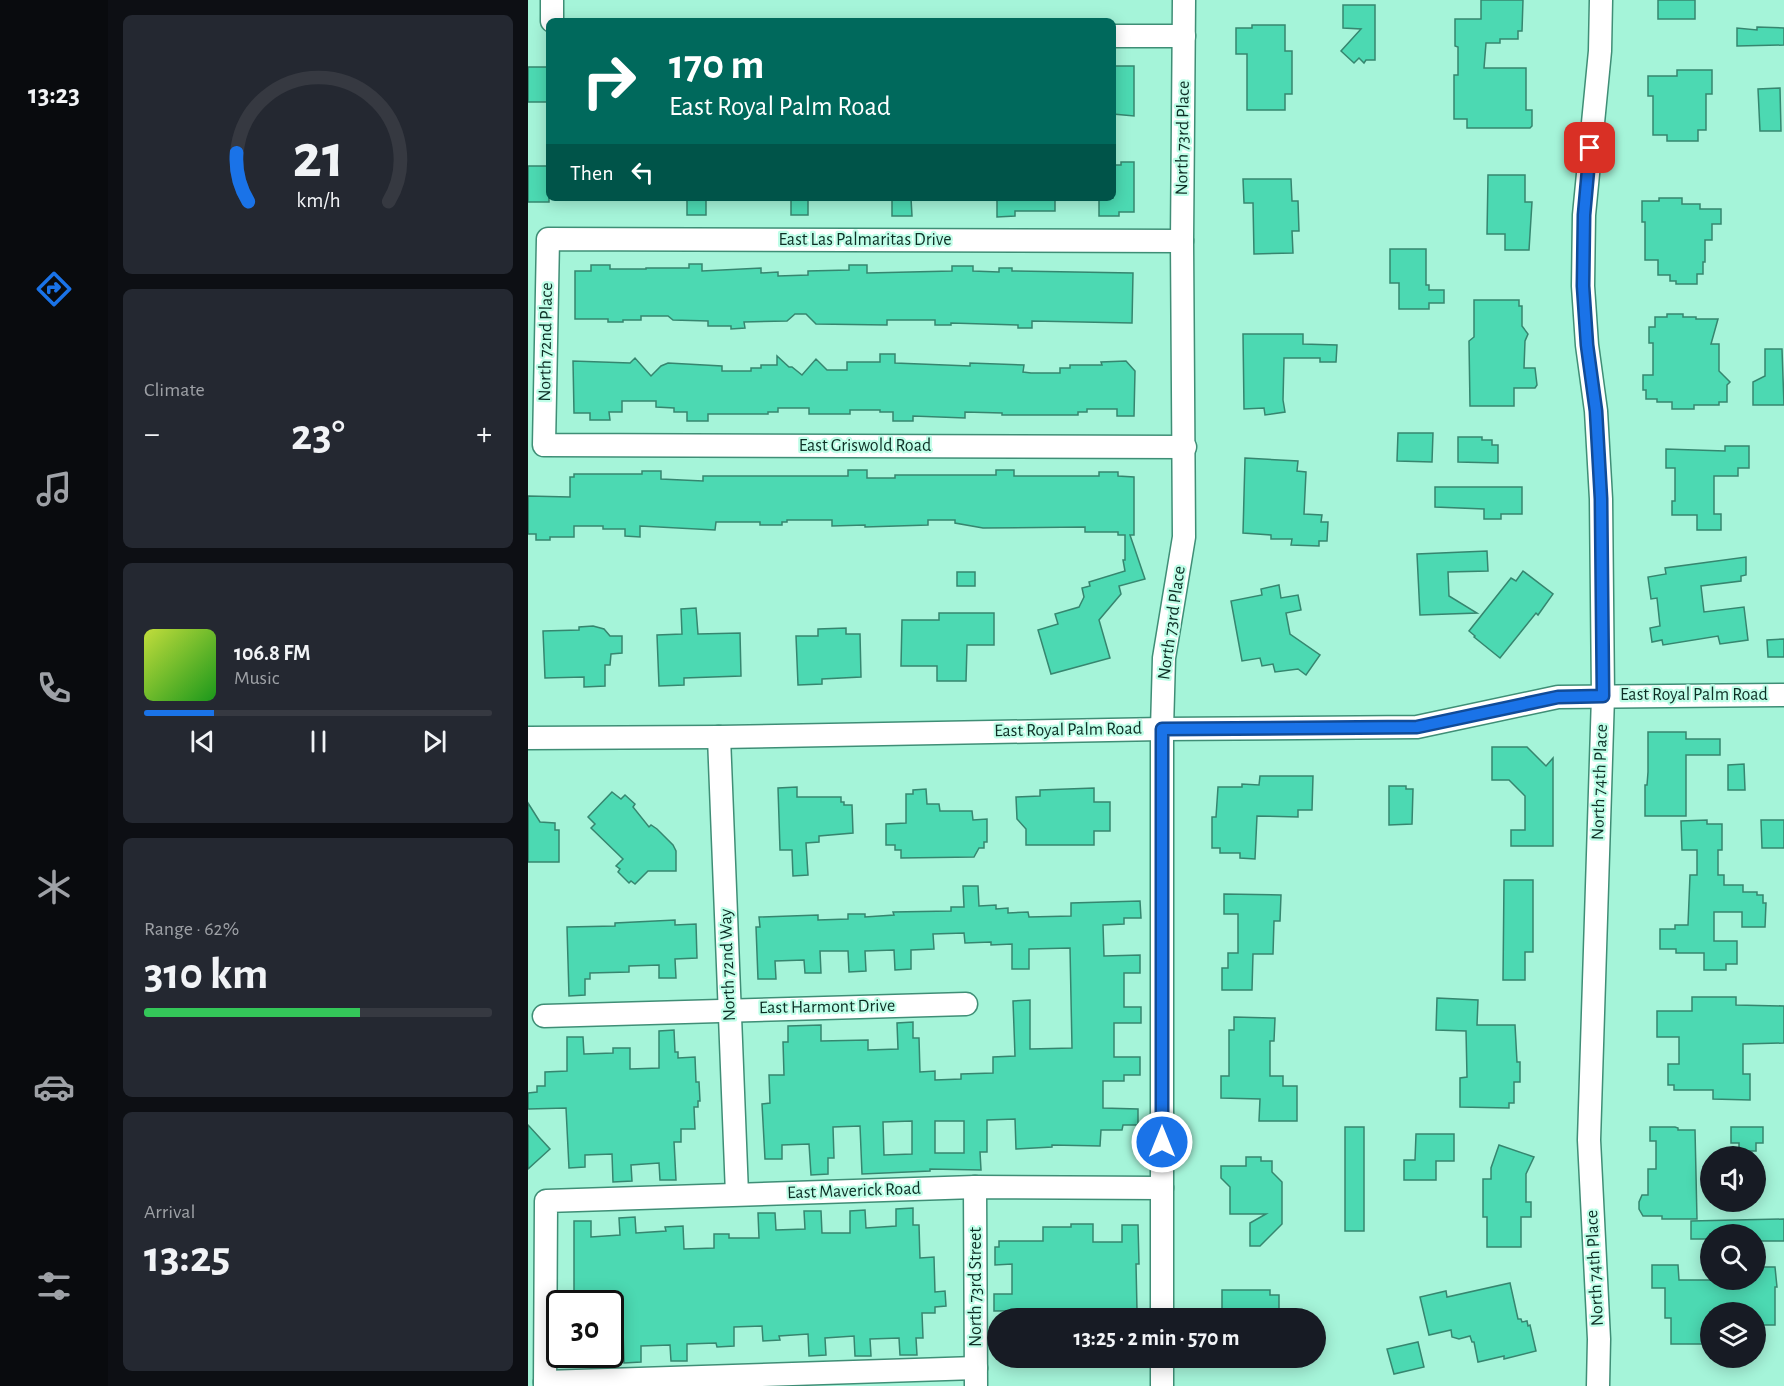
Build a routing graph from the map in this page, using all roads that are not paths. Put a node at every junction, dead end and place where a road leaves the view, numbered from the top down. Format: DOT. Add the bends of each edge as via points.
graph roads {
  1 [pos="552,0"];
  2 [pos="1184,0"];
  3 [pos="1601,0"];
  4 [pos="552,18"];
  5 [pos="1116,36"];
  6 [pos="1184,36"];
  7 [pos="548,239"];
  8 [pos="1182,241"];
  9 [pos="544,444"];
  10 [pos="1185,447"];
  11 [pos="1784,695"];
  12 [pos="1603,696"];
  13 [pos="1162,729"];
  14 [pos="719,737"];
  15 [pos="528,738"];
  16 [pos="966,1004"];
  17 [pos="730,1010"];
  18 [pos="544,1016"];
  19 [pos="975,1187"];
  20 [pos="1162,1188"];
  21 [pos="737,1194"];
  22 [pos="1162,1308"];
  23 [pos="1162,1368"];
  24 [pos="976,1377"];
  25 [pos="545,1384"];
  26 [pos="1162,1386"];
  27 [pos="1598,1386"];
  1 -- 4 [label="street"];
  2 -- 6 [label="street, North 73rd Place"];
  3 -- 12 [label="street, North 74th Place" via="1600,51 1584,215 1583,286 1601,499"];
  5 -- 6 [label="street"];
  6 -- 8 [label="street, North 73rd Place"];
  7 -- 8 [label="street, East Las Palmaritas Drive"];
  7 -- 9 [label="street, North 72nd Place"];
  8 -- 10 [label="street, North 73rd Place"];
  9 -- 10 [label="street, East Griswold Road"];
  10 -- 13 [label="street, North 73rd Place" via="1184,537 1164,658"];
  11 -- 12 [label="street, East Royal Palm Road"];
  12 -- 13 [label="street, East Royal Palm Road" via="1558,697 1417,727"];
  12 -- 27 [label="street, North 74th Place" via="1589,1140"];
  13 -- 14 [label="street, East Royal Palm Road"];
  13 -- 20 [label="street, North 73rd Place"];
  14 -- 15 [label="street, East Royal Palm Road"];
  14 -- 17 [label="street, North 72nd Way"];
  16 -- 17 [label="street, East Harmont Drive"];
  17 -- 18 [label="street, East Harmont Drive"];
  17 -- 21 [label="street, North 72nd Way"];
  19 -- 20 [label="street, East Maverick Road"];
  19 -- 21 [label="street, East Maverick Road"];
  19 -- 24 [label="street, North 73rd Street"];
  20 -- 22 [label="street, North 73rd Place"];
  21 -- 25 [label="street, East Maverick Road" via="546,1201"];
  23 -- 26 [label="street"];
  24 -- 25 [label="street"];
}
